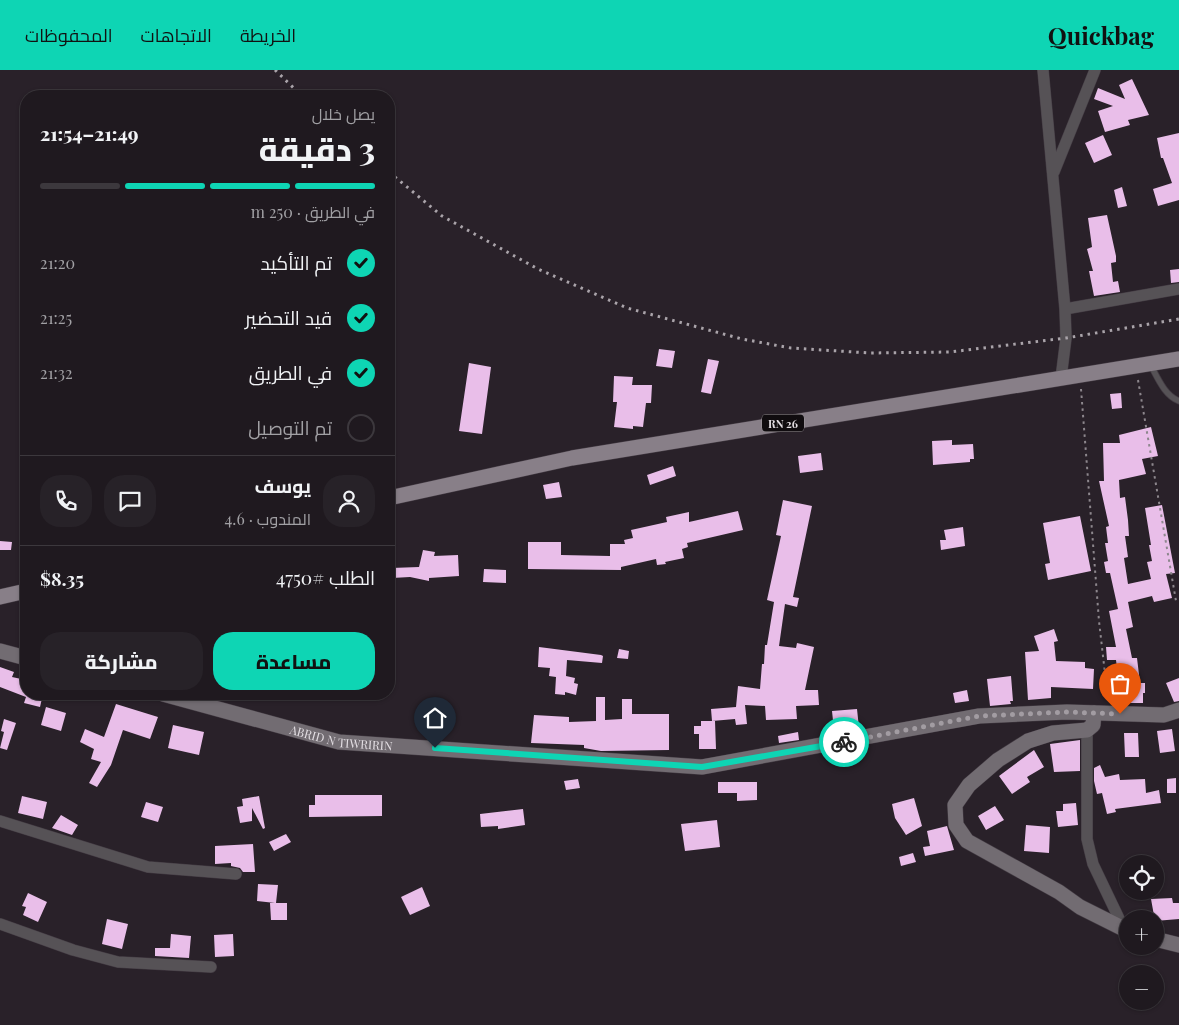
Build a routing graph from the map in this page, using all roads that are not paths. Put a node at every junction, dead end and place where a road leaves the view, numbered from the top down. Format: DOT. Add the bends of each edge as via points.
graph roads {
  1 [pos="1043,70"];
  2 [pos="1095,70"];
  3 [pos="1053,173"];
  4 [pos="1179,288"];
  5 [pos="1065,309"];
  6 [pos="1179,359"];
  7 [pos="1143,364"];
  8 [pos="1061,378"];
  9 [pos="1179,401"];
  10 [pos="395,497"];
  11 [pos="20,592"];
  12 [pos="0,597"];
  13 [pos="0,651"];
  14 [pos="20,656"];
  15 [pos="185,700"];
  16 [pos="1179,710"];
  17 [pos="1094,713"];
  18 [pos="1087,730"];
  19 [pos="0,820"];
  20 [pos="236,874"];
  21 [pos="1119,917"];
  22 [pos="0,924"];
  23 [pos="1119,927"];
  24 [pos="1164,941"];
  25 [pos="1179,945"];
  26 [pos="211,967"];
  1 -- 3 [label="street"];
  2 -- 3 [label="street"];
  3 -- 5 [label="street"];
  4 -- 5 [label="street"];
  5 -- 8 [label="street" via="1066,338"];
  6 -- 7 [label="main road, RN 26"];
  7 -- 8 [label="main road, RN 26"];
  7 -- 9 [label="lane" via="1171,398"];
  8 -- 10 [label="main road, RN 26" via="572,458"];
  11 -- 12 [label="main road"];
  13 -- 14 [label="street"];
  15 -- 17 [label="street, ABRID N TIWRIRIN" via="339,742 702,767 979,716"];
  16 -- 17 [label="street, ABRID N TIWRIRIN" via="1164,715"];
  17 -- 18 [label="street" via="1093,725"];
  18 -- 21 [label="street" via="1086,839 1093,864"];
  18 -- 23 [label="street" via="1053,733 1028,740 998,760 968,785 955,805 956,825 967,841"];
  19 -- 20 [label="street" via="148,867"];
  22 -- 26 [label="street" via="118,962"];
  24 -- 25 [label="street"];
}
